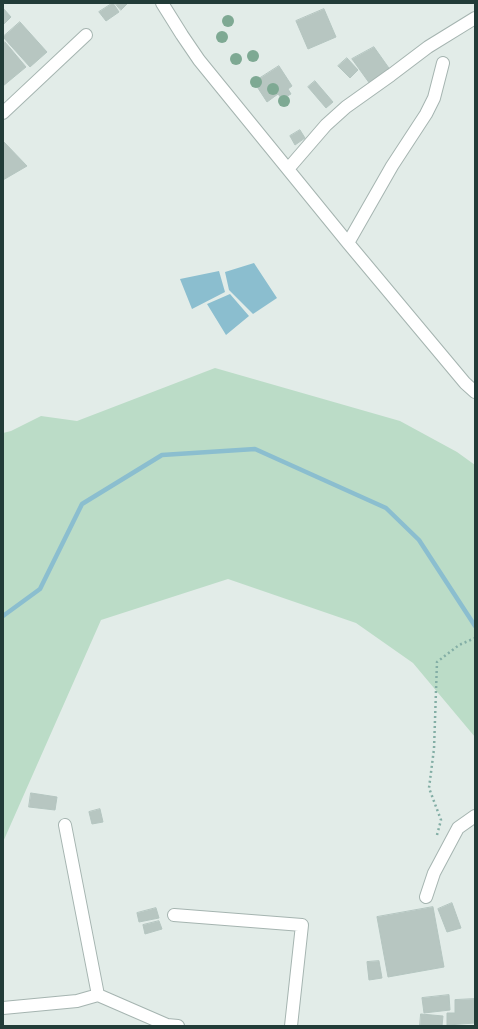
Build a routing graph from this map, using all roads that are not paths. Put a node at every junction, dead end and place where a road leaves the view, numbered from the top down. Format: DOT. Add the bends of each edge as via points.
graph roads {
  1 [pos="162,3"];
  2 [pos="475,18"];
  3 [pos="86,35"];
  4 [pos="443,63"];
  5 [pos="3,113"];
  6 [pos="288,169"];
  7 [pos="348,242"];
  8 [pos="475,392"];
  9 [pos="475,816"];
  10 [pos="65,825"];
  11 [pos="426,897"];
  12 [pos="174,915"];
  13 [pos="98,995"];
  14 [pos="3,1008"];
  15 [pos="178,1026"];
  16 [pos="291,1026"];
  1 -- 6 [label="street" via="199,60"];
  2 -- 6 [label="street" via="428,47 346,107 326,125"];
  3 -- 5 [label="street"];
  4 -- 7 [label="street" via="434,98 426,114"];
  6 -- 7 [label="street"];
  7 -- 8 [label="street"];
  9 -- 11 [label="street" via="458,828 434,873"];
  10 -- 13 [label="street"];
  12 -- 16 [label="street" via="302,925"];
  13 -- 14 [label="street" via="78,1001"];
  13 -- 15 [label="street" via="167,1025"];
}
